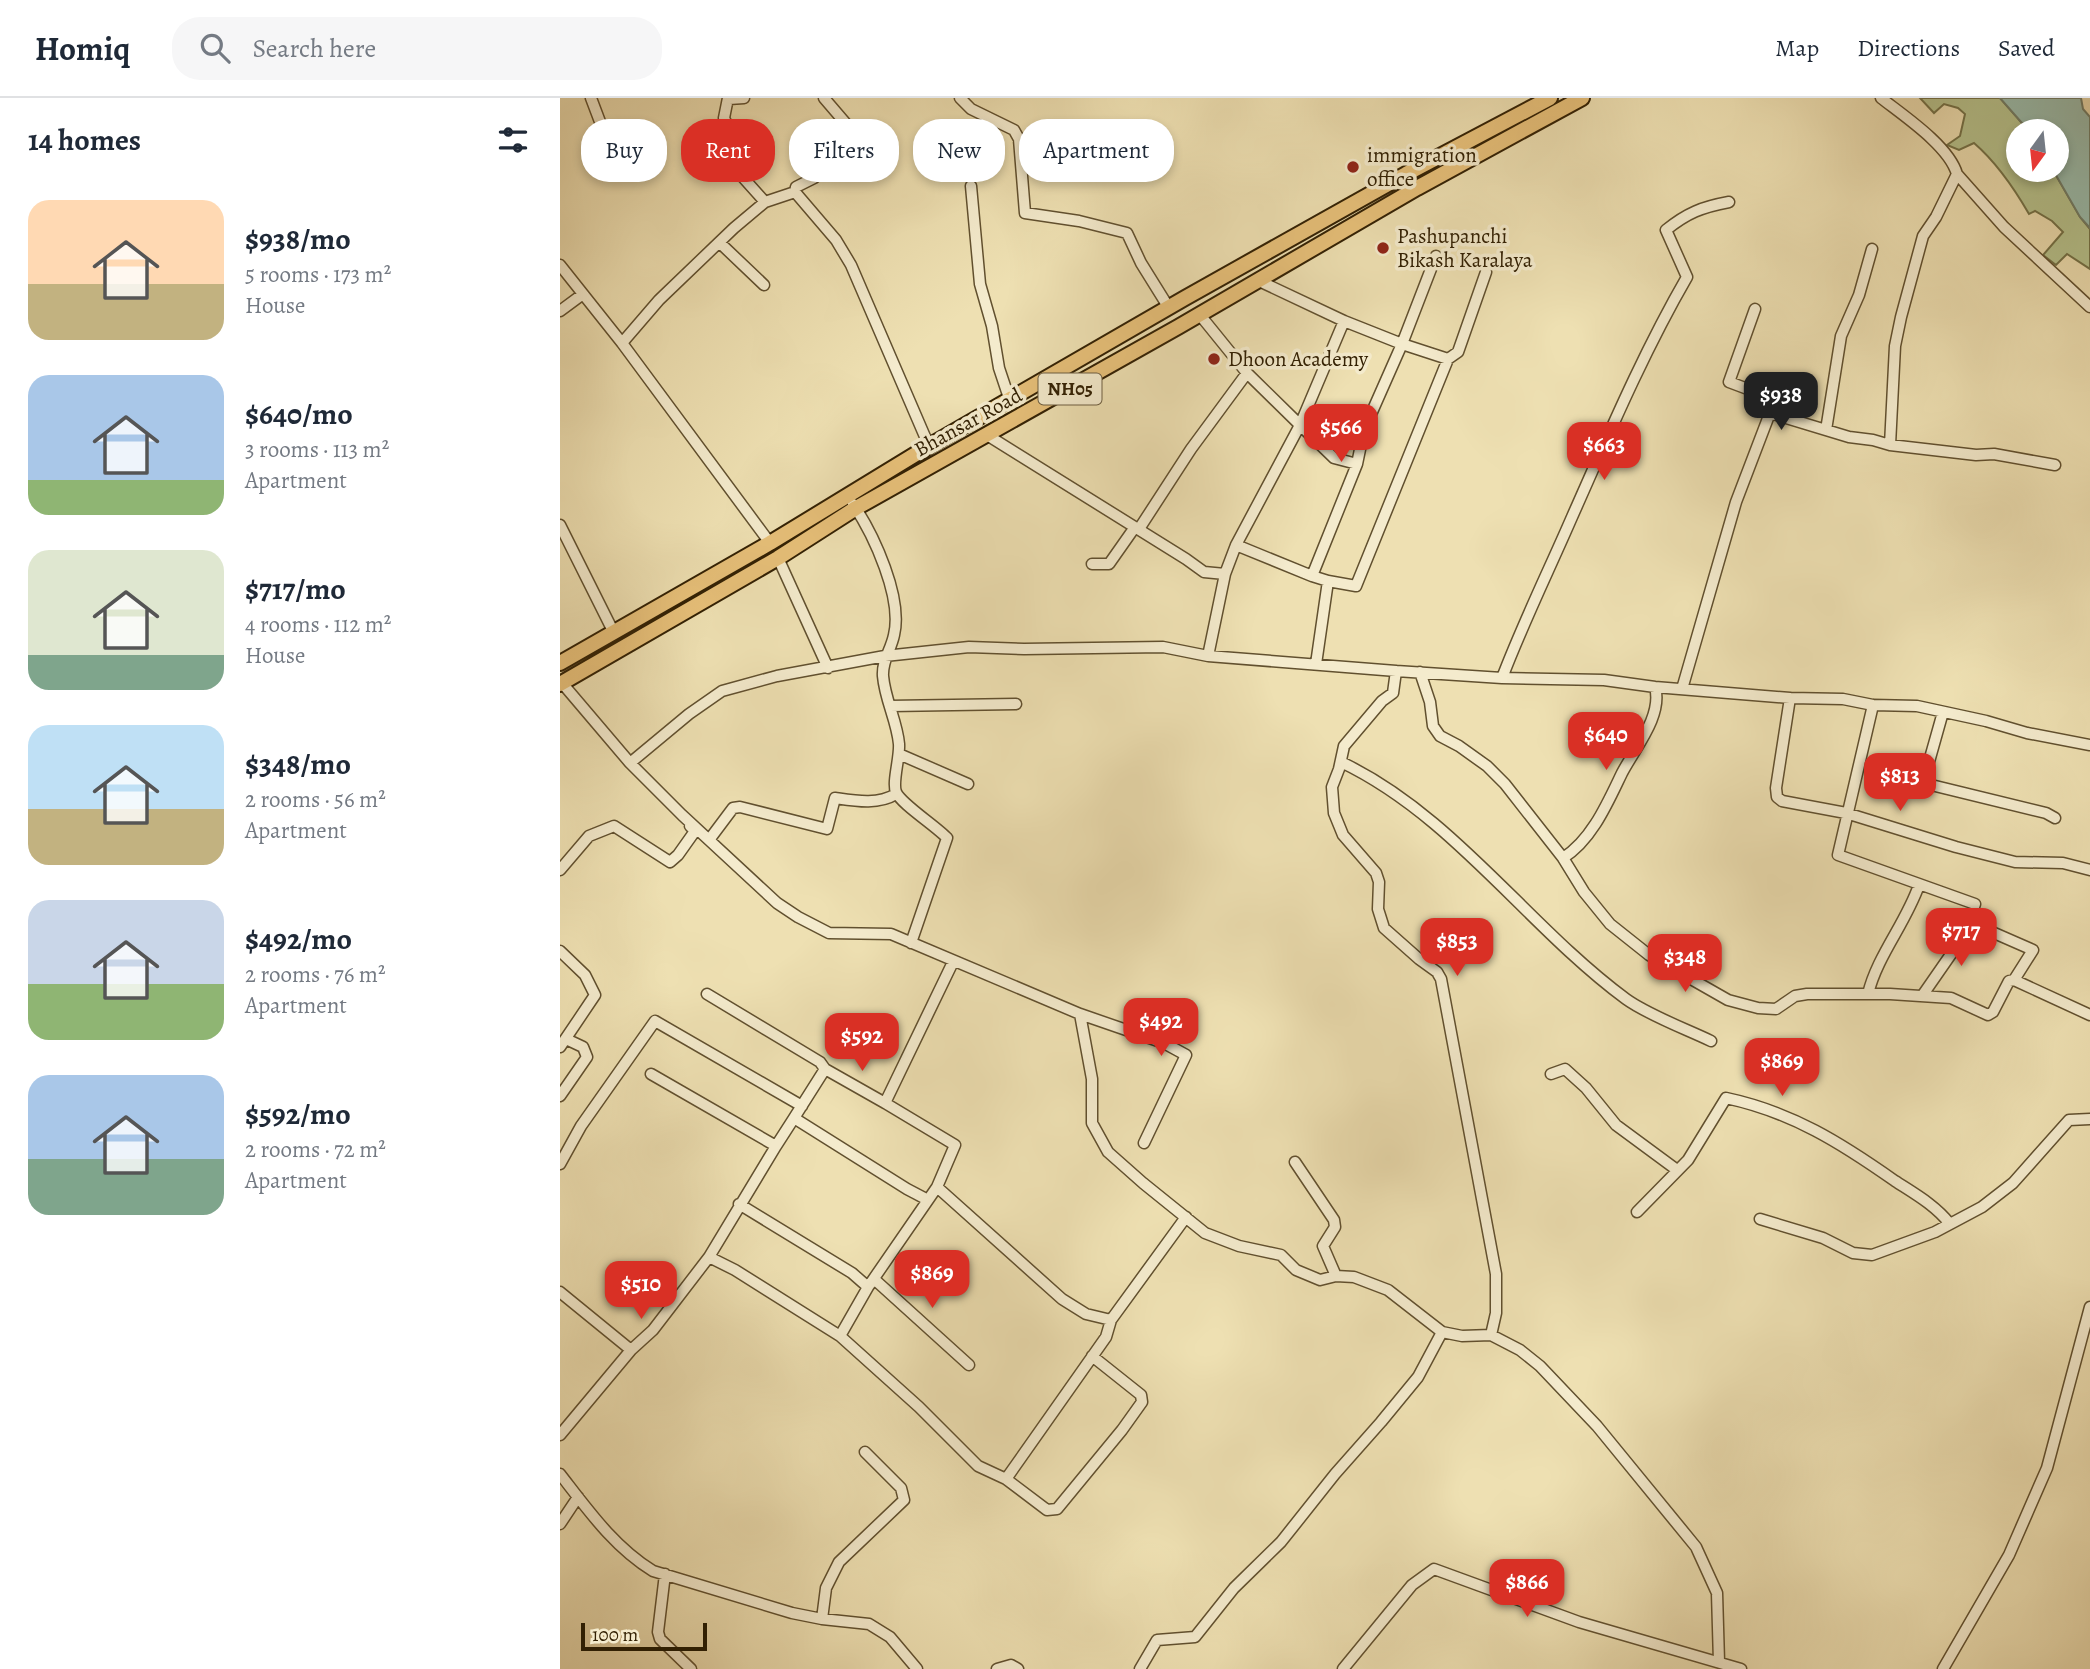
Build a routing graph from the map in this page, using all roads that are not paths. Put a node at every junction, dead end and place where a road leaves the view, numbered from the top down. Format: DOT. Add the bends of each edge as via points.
graph roads {
  1 [pos="591,98"];
  2 [pos="744,98"];
  3 [pos="824,98"];
  4 [pos="960,98"];
  5 [pos="1550,98"];
  6 [pos="1582,98"];
  7 [pos="1881,98"];
  8 [pos="728,99"];
  9 [pos="599,119"];
  10 [pos="1957,174"];
  11 [pos="971,186"];
  12 [pos="795,192"];
  13 [pos="765,202"];
  14 [pos="1729,202"];
  15 [pos="720,243"];
  16 [pos="1872,249"];
  17 [pos="1436,256"];
  18 [pos="560,265"];
  19 [pos="1486,272"];
  20 [pos="1257,280"];
  21 [pos="764,285"];
  22 [pos="583,294"];
  23 [pos="2090,307"];
  24 [pos="1169,308"];
  25 [pos="1755,309"];
  26 [pos="560,311"];
  27 [pos="1200,315"];
  28 [pos="1344,321"];
  29 [pos="622,342"];
  30 [pos="1402,344"];
  31 [pos="1448,359"];
  32 [pos="1247,373"];
  33 [pos="1010,401"];
  34 [pos="1770,413"];
  35 [pos="1300,425"];
  36 [pos="1825,430"];
  37 [pos="987,435"];
  38 [pos="1890,445"];
  39 [pos="929,446"];
  40 [pos="1357,464"];
  41 [pos="2055,465"];
  42 [pos="847,495"];
  43 [pos="856,508"];
  44 [pos="560,525"];
  45 [pos="1137,528"];
  46 [pos="770,543"];
  47 [pos="1236,545"];
  48 [pos="778,558"];
  49 [pos="1092,564"];
  50 [pos="1225,574"];
  51 [pos="1312,576"];
  52 [pos="1328,581"];
  53 [pos="613,631"];
  54 [pos="885,656"];
  55 [pos="1208,656"];
  56 [pos="560,663"];
  57 [pos="1316,664"];
  58 [pos="828,668"];
  59 [pos="1396,671"];
  60 [pos="1420,672"];
  61 [pos="1502,678"];
  62 [pos="561,683"];
  63 [pos="1655,687"];
  64 [pos="1682,689"];
  65 [pos="1790,698"];
  66 [pos="1016,704"];
  67 [pos="1873,705"];
  68 [pos="890,706"];
  69 [pos="1942,712"];
  70 [pos="2090,746"];
  71 [pos="899,754"];
  72 [pos="1341,762"];
  73 [pos="630,763"];
  74 [pos="968,784"];
  75 [pos="896,794"];
  76 [pos="1846,813"];
  77 [pos="682,815"];
  78 [pos="2056,818"];
  79 [pos="709,840"];
  80 [pos="1563,858"];
  81 [pos="560,870"];
  82 [pos="2090,870"];
  83 [pos="1919,885"];
  84 [pos="1969,922"];
  85 [pos="911,943"];
  86 [pos="560,951"];
  87 [pos="953,962"];
  88 [pos="2014,980"];
  89 [pos="707,994"];
  90 [pos="1868,994"];
  91 [pos="1922,996"];
  92 [pos="1080,1014"];
  93 [pos="2090,1015"];
  94 [pos="1711,1041"];
  95 [pos="563,1043"];
  96 [pos="825,1069"];
  97 [pos="650,1074"];
  98 [pos="1550,1074"];
  99 [pos="560,1096"];
  100 [pos="885,1103"];
  101 [pos="802,1106"];
  102 [pos="794,1118"];
  103 [pos="2090,1119"];
  104 [pos="1143,1143"];
  105 [pos="776,1146"];
  106 [pos="1295,1162"];
  107 [pos="560,1164"];
  108 [pos="1677,1170"];
  109 [pos="937,1186"];
  110 [pos="928,1200"];
  111 [pos="739,1204"];
  112 [pos="1637,1212"];
  113 [pos="1186,1217"];
  114 [pos="1760,1219"];
  115 [pos="1950,1224"];
  116 [pos="709,1257"];
  117 [pos="1336,1276"];
  118 [pos="871,1283"];
  119 [pos="560,1292"];
  120 [pos="2090,1307"];
  121 [pos="1111,1320"];
  122 [pos="1442,1332"];
  123 [pos="1491,1335"];
  124 [pos="840,1336"];
  125 [pos="631,1350"];
  126 [pos="1092,1356"];
  127 [pos="969,1365"];
  128 [pos="560,1434"];
  129 [pos="865,1452"];
  130 [pos="560,1474"];
  131 [pos="1006,1479"];
  132 [pos="578,1497"];
  133 [pos="560,1524"];
  134 [pos="665,1574"];
  135 [pos="821,1619"];
  136 [pos="1718,1662"];
  137 [pos="691,1669"];
  138 [pos="917,1669"];
  139 [pos="997,1669"];
  140 [pos="1018,1669"];
  141 [pos="1140,1669"];
  142 [pos="1343,1669"];
  143 [pos="1741,1669"];
  144 [pos="1944,1669"];
  1 -- 9 [label="street"];
  2 -- 8 [label="street"];
  3 -- 12 [label="street" via="860,140"];
  4 -- 24 [label="street" via="971,109 1014,130 1019,139 1025,213 1127,233"];
  5 -- 24 [label="highway, Bhansar Road / NH05"];
  6 -- 20 [label="highway, Bhansar Road / NH05"];
  7 -- 10 [label="street" via="1932,140 1954,163"];
  8 -- 13 [label="street" via="724,118 732,136 722,154"];
  10 -- 23 [label="street" via="2004,227"];
  10 -- 38 [label="street" via="1923,236 1901,317"];
  11 -- 33 [label="street" via="980,284"];
  12 -- 13 [label="street"];
  12 -- 39 [label="street" via="851,265"];
  13 -- 15 [label="street"];
  14 -- 61 [label="street" via="1684,216 1666,230 1687,277 1591,472"];
  15 -- 21 [label="street"];
  15 -- 29 [label="street"];
  16 -- 36 [label="street" via="1841,336"];
  17 -- 30 [label="street"];
  18 -- 22 [label="street"];
  19 -- 31 [label="street" via="1458,352"];
  20 -- 27 [label="highway, Bhansar Road / NH05"];
  20 -- 28 [label="street"];
  22 -- 26 [label="street"];
  22 -- 29 [label="street"];
  24 -- 33 [label="highway, Bhansar Road / NH05"];
  25 -- 34 [label="street" via="1729,382 1769,397"];
  27 -- 32 [label="street"];
  27 -- 37 [label="highway, Bhansar Road / NH05"];
  28 -- 30 [label="street"];
  28 -- 35 [label="street"];
  29 -- 46 [label="street"];
  30 -- 31 [label="street"];
  30 -- 40 [label="street" via="1364,430"];
  31 -- 52 [label="street" via="1356,586"];
  32 -- 35 [label="street"];
  32 -- 45 [label="street"];
  33 -- 39 [label="highway, Bhansar Road / NH05"];
  34 -- 36 [label="street"];
  34 -- 64 [label="street" via="1736,502"];
  35 -- 40 [label="street" via="1334,458"];
  35 -- 47 [label="street"];
  36 -- 38 [label="street"];
  37 -- 43 [label="highway, Bhansar Road / NH05"];
  37 -- 45 [label="street"];
  38 -- 41 [label="street" via="1994,454"];
  39 -- 42 [label="highway, Bhansar Road / NH05"];
  40 -- 51 [label="street"];
  42 -- 43 [label="street"];
  42 -- 46 [label="highway, Bhansar Road / NH05"];
  43 -- 48 [label="highway, Bhansar Road / NH05"];
  43 -- 54 [label="street" via="881,559 896,608 894,636"];
  44 -- 53 [label="street"];
  45 -- 49 [label="street" via="1109,564"];
  45 -- 50 [label="street" via="1204,572"];
  46 -- 53 [label="highway, Bhansar Road / NH05"];
  47 -- 50 [label="street"];
  47 -- 51 [label="street"];
  48 -- 58 [label="street"];
  48 -- 62 [label="highway, Bhansar Road / NH05"];
  50 -- 55 [label="street"];
  51 -- 52 [label="street"];
  52 -- 57 [label="street"];
  53 -- 56 [label="highway, Bhansar Road / NH05"];
  54 -- 55 [label="street" via="969,647 1163,647"];
  54 -- 58 [label="street"];
  54 -- 68 [label="street" via="883,675"];
  55 -- 57 [label="street"];
  57 -- 59 [label="street"];
  58 -- 73 [label="street" via="722,691"];
  59 -- 60 [label="street"];
  59 -- 72 [label="street" via="1393,693 1344,746"];
  60 -- 61 [label="street"];
  60 -- 80 [label="street" via="1433,726 1440,736 1487,766"];
  61 -- 63 [label="street" via="1604,680"];
  62 -- 73 [label="street"];
  63 -- 64 [label="street"];
  63 -- 80 [label="street" via="1651,718 1615,792 1574,851"];
  64 -- 65 [label="street"];
  65 -- 67 [label="street"];
  65 -- 76 [label="street" via="1777,797"];
  66 -- 68 [label="street"];
  67 -- 69 [label="street"];
  67 -- 76 [label="street"];
  68 -- 71 [label="street"];
  69 -- 70 [label="street"];
  69 -- 78 [label="street" via="1923,783"];
  71 -- 74 [label="street"];
  71 -- 75 [label="street"];
  72 -- 94 [label="street" via="1420,811 1582,964 1629,1001"];
  72 -- 123 [label="street" via="1332,787 1334,813 1343,835 1376,873 1384,928 1441,979 1496,1274"];
  73 -- 77 [label="street"];
  75 -- 79 [label="street" via="862,802 835,798 827,829 733,808"];
  75 -- 85 [label="street" via="947,838"];
  76 -- 82 [label="street" via="2015,862 2063,863"];
  76 -- 83 [label="street" via="1838,855"];
  77 -- 79 [label="street"];
  77 -- 81 [label="street" via="695,831 670,862 614,826 589,836"];
  79 -- 85 [label="street" via="777,903 829,933 891,934"];
  80 -- 90 [label="street" via="1611,924 1649,955 1728,1000 1776,1009 1797,996"];
  83 -- 84 [label="street" via="1975,904"];
  83 -- 90 [label="street" via="1872,974"];
  84 -- 88 [label="street" via="2033,950"];
  84 -- 91 [label="street"];
  85 -- 87 [label="street"];
  86 -- 95 [label="street" via="585,975 596,995"];
  87 -- 92 [label="street"];
  87 -- 100 [label="street"];
  88 -- 91 [label="street" via="2008,981 1988,1015 1951,999"];
  88 -- 93 [label="street"];
  89 -- 96 [label="street" via="807,1052"];
  90 -- 91 [label="street"];
  92 -- 104 [label="street" via="1186,1055"];
  92 -- 113 [label="street" via="1092,1079 1092,1123 1108,1152"];
  95 -- 99 [label="street" via="583,1048 587,1056"];
  96 -- 100 [label="street"];
  96 -- 101 [label="street"];
  97 -- 105 [label="street"];
  98 -- 108 [label="street" via="1565,1069 1616,1125"];
  100 -- 109 [label="street" via="955,1145"];
  101 -- 102 [label="street"];
  101 -- 107 [label="street" via="655,1021 581,1126"];
  102 -- 105 [label="street"];
  102 -- 110 [label="street"];
  103 -- 115 [label="street" via="2069,1120 2013,1183"];
  105 -- 111 [label="street"];
  106 -- 117 [label="street" via="1334,1220 1335,1227 1323,1246"];
  108 -- 112 [label="street"];
  108 -- 115 [label="street" via="1696,1149 1726,1098 1759,1105 1852,1150 1939,1210"];
  109 -- 110 [label="street"];
  109 -- 121 [label="street" via="1062,1299 1086,1314"];
  110 -- 118 [label="street"];
  111 -- 116 [label="street"];
  111 -- 118 [label="street"];
  113 -- 117 [label="street" via="1205,1233 1281,1255 1296,1270 1320,1280"];
  113 -- 121 [label="street"];
  114 -- 115 [label="street" via="1823,1238 1853,1253 1872,1255"];
  116 -- 124 [label="street"];
  116 -- 125 [label="street" via="653,1330"];
  117 -- 122 [label="street" via="1354,1277 1388,1290"];
  118 -- 124 [label="street"];
  118 -- 127 [label="street"];
  119 -- 125 [label="street"];
  120 -- 144 [label="street" via="2047,1468 2008,1555"];
  121 -- 126 [label="street" via="1106,1337"];
  122 -- 123 [label="street"];
  122 -- 141 [label="street" via="1418,1377 1195,1637 1157,1640"];
  123 -- 136 [label="street" via="1520,1350 1549,1376 1597,1426 1696,1547 1717,1592"];
  124 -- 131 [label="street" via="978,1466"];
  125 -- 128 [label="street"];
  126 -- 131 [label="street"];
  126 -- 131 [label="street" via="1141,1395 1140,1408 1057,1509 1047,1510"];
  129 -- 135 [label="street" via="901,1488 904,1500 839,1562 826,1588"];
  130 -- 132 [label="street"];
  132 -- 133 [label="street"];
  132 -- 134 [label="street" via="604,1531 636,1561"];
  134 -- 135 [label="street"];
  134 -- 137 [label="street" via="658,1632"];
  135 -- 138 [label="street" via="869,1624 890,1637"];
  136 -- 142 [label="street" via="1579,1622 1434,1569 1412,1585"];
  136 -- 143 [label="street"];
  139 -- 140 [label="street" via="1011,1665"];
}
